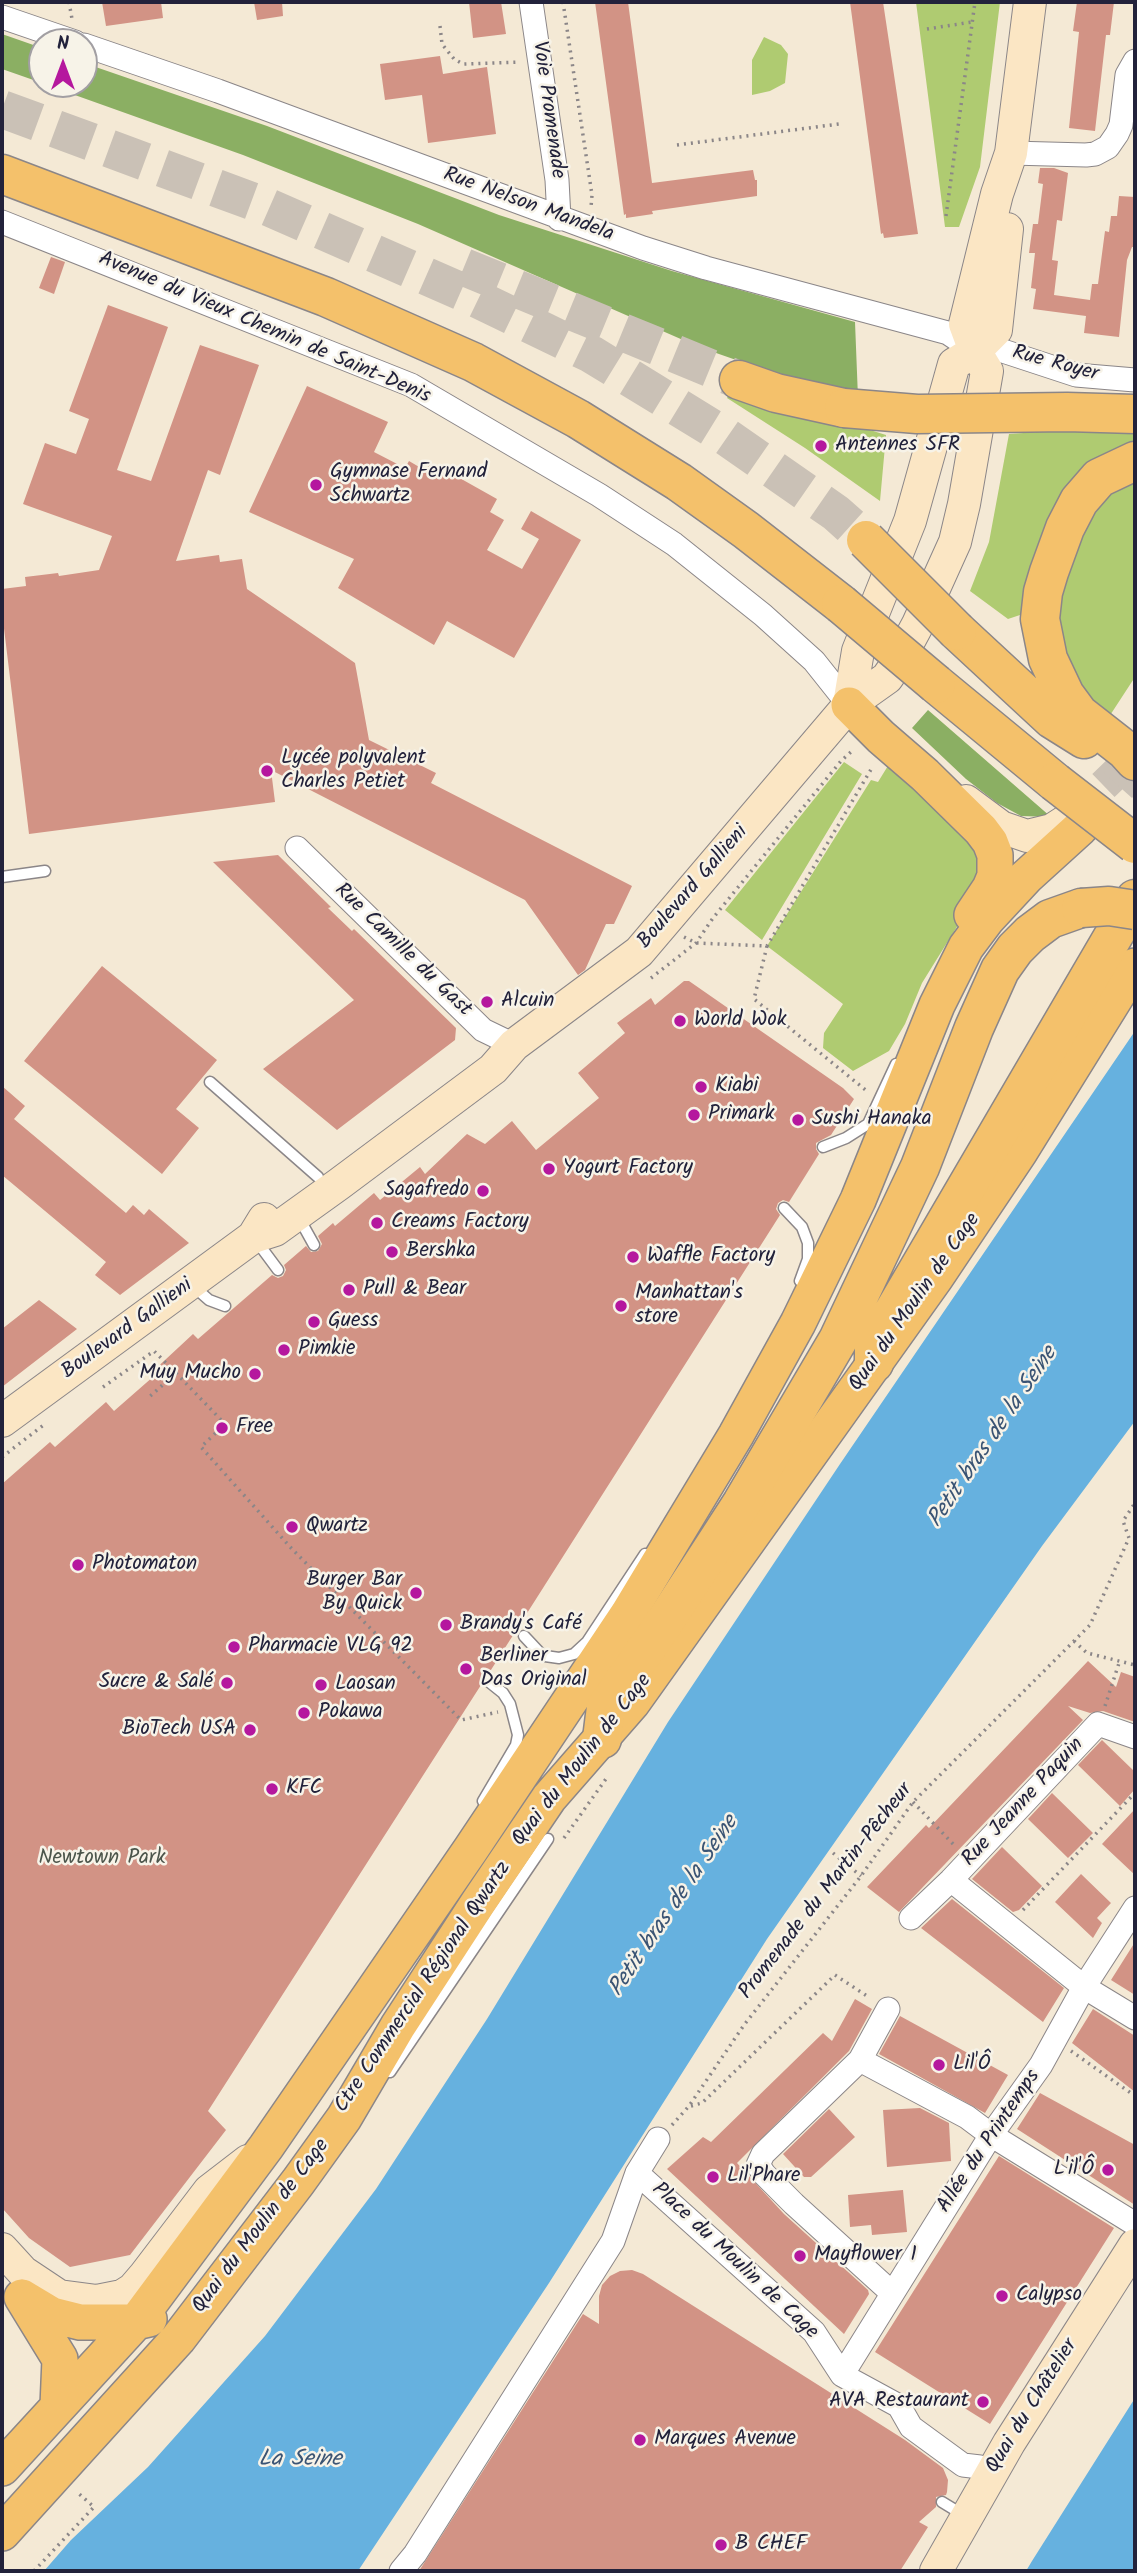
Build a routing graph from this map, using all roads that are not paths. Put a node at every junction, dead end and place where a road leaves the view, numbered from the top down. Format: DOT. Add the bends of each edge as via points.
graph roads {
  1 [pos="531,2"];
  2 [pos="1030,2"];
  3 [pos="2,17"];
  4 [pos="34,28"];
  5 [pos="98,50"];
  6 [pos="1135,61"];
  7 [pos="1011,153"];
  8 [pos="2,174"];
  9 [pos="559,219"];
  10 [pos="2,222"];
  11 [pos="975,351"];
  12 [pos="739,380"];
  13 [pos="1135,380"];
  14 [pos="1135,414"];
  15 [pos="1135,461"];
  16 [pos="866,540"];
  17 [pos="849,705"];
  18 [pos="1135,761"];
  19 [pos="1135,774"];
  20 [pos="1074,823"];
  21 [pos="1135,844"];
  22 [pos="297,848"];
  23 [pos="45,871"];
  24 [pos="2,877"];
  25 [pos="1135,899"];
  26 [pos="1135,910"];
  27 [pos="1135,966"];
  28 [pos="926,1031"];
  29 [pos="514,1045"];
  30 [pos="210,1082"];
  31 [pos="378,1140"];
  32 [pos="823,1147"];
  33 [pos="318,1177"];
  34 [pos="784,1208"];
  35 [pos="298,1214"];
  36 [pos="253,1237"];
  37 [pos="314,1245"];
  38 [pos="278,1270"];
  39 [pos="191,1284"];
  40 [pos="795,1290"];
  41 [pos="225,1306"];
  42 [pos="766,1353"];
  43 [pos="874,1363"];
  44 [pos="2,1422"];
  45 [pos="736,1435"];
  46 [pos="678,1507"];
  47 [pos="655,1539"];
  48 [pos="524,1636"];
  49 [pos="488,1681"];
  50 [pos="1135,1737"];
  51 [pos="602,1739"];
  52 [pos="478,1811"];
  53 [pos="548,1839"];
  54 [pos="460,1845"];
  55 [pos="951,1880"];
  56 [pos="440,1895"];
  57 [pos="1135,1908"];
  58 [pos="911,1918"];
  59 [pos="1083,1987"];
  60 [pos="888,2009"];
  61 [pos="1135,2018"];
  62 [pos="398,2026"];
  63 [pos="860,2060"];
  64 [pos="383,2082"];
  65 [pos="991,2135"];
  66 [pos="658,2139"];
  67 [pos="266,2147"];
  68 [pos="329,2163"];
  69 [pos="637,2173"];
  70 [pos="298,2182"];
  71 [pos="1135,2224"];
  72 [pos="251,2243"];
  73 [pos="1135,2245"];
  74 [pos="2,2249"];
  75 [pos="12,2287"];
  76 [pos="892,2293"];
  77 [pos="136,2322"];
  78 [pos="842,2375"];
  79 [pos="58,2406"];
  80 [pos="2,2468"];
  81 [pos="992,2473"];
  82 [pos="2,2496"];
  83 [pos="2,2532"];
  84 [pos="401,2571"];
  85 [pos="936,2571"];
  1 -- 9 [label="street, Voie Promenade"];
  2 -- 7 [label="main road, Boulevard Gallieni"];
  3 -- 4 [label="street"];
  5 -- 9 [label="street, Rue Nelson Mandela"];
  6 -- 7 [label="street" via="1127,75 1121,125 1108,147 1086,155"];
  7 -- 11 [label="main road, Boulevard Gallieni" via="965,324"];
  8 -- 21 [label="highway, bridge" via="326,297 473,362 578,419 746,530"];
  9 -- 11 [label="street, Rue Nelson Mandela" via="706,268 948,333"];
  10 -- 17 [label="street, Avenue du Vieux Chemin de Saint-Denis" via="411,384 674,544 814,661"];
  11 -- 13 [label="street, Rue Royer" via="1003,351 1076,375"];
  11 -- 17 [label="main road" via="954,364 910,521 858,651"];
  11 -- 17 [label="main road, Boulevard Gallieni" via="988,371 955,542 896,665 887,678"];
  12 -- 14 [label="highway, bridge" via="844,408 917,414"];
  15 -- 18 [label="highway" via="1099,478 1079,501 1049,572 1040,619 1048,659 1065,695 1079,714"];
  16 -- 19 [label="highway, bridge" via="1052,719"];
  17 -- 20 [label="main road" via="888,729 1001,827 1036,835"];
  17 -- 28 [label="main road" via="981,830 995,855 995,876 950,953"];
  17 -- 29 [label="main road, Boulevard Gallieni" via="639,952"];
  20 -- 28 [label="main road" via="965,947"];
  22 -- 29 [label="street, Rue Camille du Gast" via="483,1030"];
  23 -- 24 [label="lane"];
  25 -- 43 [label="highway" via="874,1345"];
  26 -- 51 [label="highway, bridge" via="1082,908 1050,919 1015,949 1000,970 920,1167 838,1340 742,1503 606,1707"];
  27 -- 43 [label="main road, Quai du Moulin de Cage" via="1019,1153"];
  28 -- 32 [label="lane" via="897,1062 868,1124"];
  28 -- 45 [label="main road, Quai du Moulin de Cage" via="858,1200 798,1324"];
  29 -- 33 [label="main road, Boulevard Gallieni" via="480,1059"];
  29 -- 35 [label="main road, Boulevard Gallieni" via="493,1069"];
  30 -- 33 [label="lane"];
  31 -- 35 [label="lane" via="302,1201"];
  33 -- 36 [label="main road, Boulevard Gallieni" via="271,1211"];
  34 -- 40 [label="lane" via="802,1227 808,1243 808,1259"];
  35 -- 36 [label="main road, Boulevard Gallieni" via="275,1230"];
  35 -- 37 [label="lane"];
  36 -- 38 [label="lane"];
  36 -- 39 [label="main road, Boulevard Gallieni"];
  39 -- 41 [label="lane" via="209,1300"];
  39 -- 44 [label="main road, Boulevard Gallieni"];
  42 -- 45 [label="lane"];
  43 -- 51 [label="main road, Quai du Moulin de Cage"];
  45 -- 46 [label="lane"];
  45 -- 56 [label="main road, Quai du Moulin de Cage" via="628,1614"];
  47 -- 48 [label="lane" via="587,1642 574,1654 545,1656"];
  49 -- 52 [label="lane" via="503,1693 519,1735"];
  50 -- 55 [label="street, Rue Jeanne Paquin" via="1098,1724"];
  51 -- 62 [label="main road, Quai du Moulin de Cage" via="550,1798"];
  53 -- 64 [label="lane, Ctre Commercial Régional Qwartz"];
  54 -- 56 [label="lane"];
  55 -- 58 [label="street, Rue Jeanne Paquin"];
  55 -- 59 [label="street, Rue Jeanne Paquin"];
  56 -- 67 [label="main road, Quai du Moulin de Cage"];
  57 -- 59 [label="street, Allée du Printemps"];
  59 -- 61 [label="street, Rue Jeanne Paquin"];
  59 -- 65 [label="street, Allée du Printemps" via="1041,2065"];
  60 -- 63 [label="street"];
  62 -- 70 [label="main road, Quai du Moulin de Cage" via="344,2118"];
  62 -- 77 [label="main road" via="377,2037 305,2144 217,2258 177,2302"];
  63 -- 65 [label="street" via="967,2117"];
  63 -- 76 [label="street" via="763,2154 758,2165"];
  65 -- 71 [label="street"];
  65 -- 76 [label="street, Allée du Printemps"];
  66 -- 69 [label="street"];
  67 -- 74 [label="main road" via="209,2191 145,2275 122,2297 97,2301 59,2296 23,2272"];
  67 -- 77 [label="main road, Quai du Moulin de Cage"];
  68 -- 70 [label="lane"];
  69 -- 78 [label="street, Place du Moulin de Cage" via="814,2332"];
  69 -- 84 [label="street" via="613,2241"];
  70 -- 72 [label="main road, Quai du Moulin de Cage"];
  72 -- 82 [label="main road"];
  72 -- 83 [label="main road, Quai du Moulin de Cage" via="178,2339"];
  73 -- 81 [label="main road, Quai du Châtelier"];
  75 -- 77 [label="main road" via="52,2315 80,2322"];
  75 -- 79 [label="main road" via="60,2359"];
  76 -- 78 [label="street, Allée du Printemps"];
  77 -- 79 [label="main road, Quai du Moulin de Cage"];
  78 -- 81 [label="street, Place du Moulin de Cage" via="899,2406 911,2427 963,2465"];
  79 -- 80 [label="main road, Quai du Moulin de Cage"];
  81 -- 85 [label="main road, Quai du Châtelier" via="955,2510"];
}
